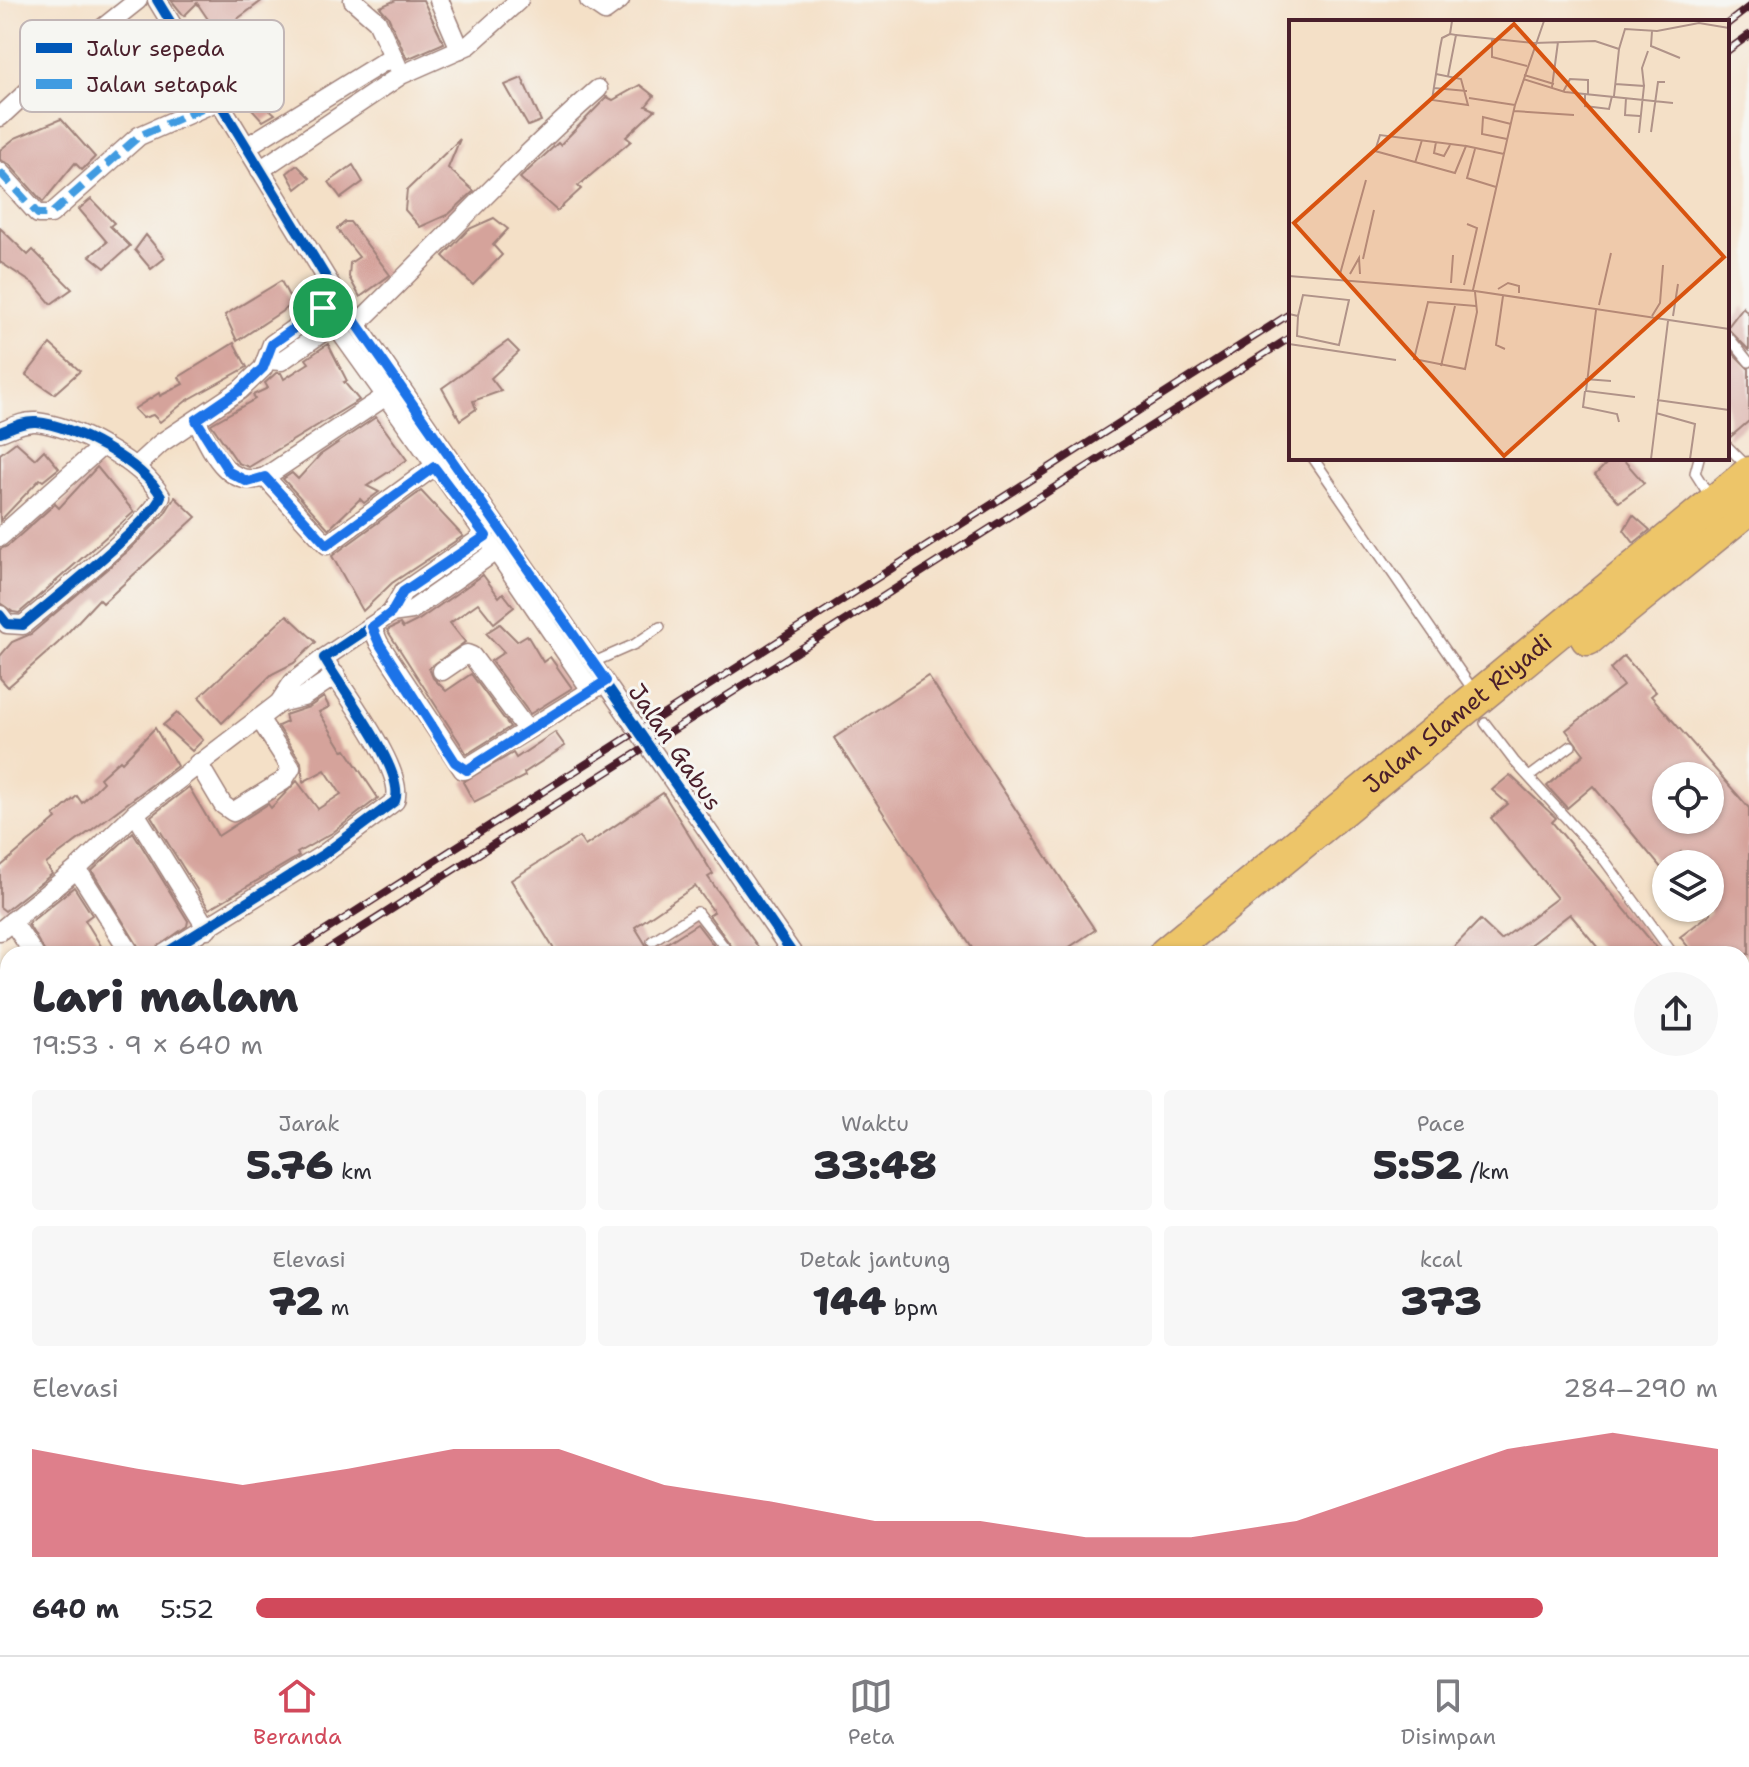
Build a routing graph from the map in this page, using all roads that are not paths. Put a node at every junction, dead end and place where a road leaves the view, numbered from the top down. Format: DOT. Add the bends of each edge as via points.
graph roads {
  1 [pos="138,0"];
  2 [pos="157,0"];
  3 [pos="353,0"];
  4 [pos="439,0"];
  5 [pos="519,0"];
  6 [pos="589,0"];
  7 [pos="620,0"];
  8 [pos="113,20"];
  9 [pos="169,20"];
  10 [pos="460,49"];
  11 [pos="393,56"];
  12 [pos="401,75"];
  13 [pos="598,89"];
  14 [pos="20,98"];
  15 [pos="193,112"];
  16 [pos="225,112"];
  17 [pos="0,117"];
  18 [pos="246,147"];
  19 [pos="260,170"];
  20 [pos="0,172"];
  21 [pos="330,302"];
  22 [pos="357,324"];
  23 [pos="333,325"];
  24 [pos="1729,337"];
  25 [pos="266,360"];
  26 [pos="1749,362"];
  27 [pos="393,391"];
  28 [pos="196,420"];
  29 [pos="0,432"];
  30 [pos="101,447"];
  31 [pos="1729,448"];
  32 [pos="148,454"];
  33 [pos="1314,460"];
  34 [pos="1699,460"];
  35 [pos="440,462"];
  36 [pos="1749,471"];
  37 [pos="265,477"];
  38 [pos="1731,511"];
  39 [pos="0,537"];
  40 [pos="497,539"];
  41 [pos="0,615"];
  42 [pos="660,627"];
  43 [pos="372,628"];
  44 [pos="324,658"];
  45 [pos="594,662"];
  46 [pos="442,671"];
  47 [pos="336,675"];
  48 [pos="598,686"];
  49 [pos="279,703"];
  50 [pos="1482,711"];
  51 [pos="259,718"];
  52 [pos="527,730"];
  53 [pos="1571,746"];
  54 [pos="198,763"];
  55 [pos="1529,777"];
  56 [pos="135,813"];
  57 [pos="77,869"];
  58 [pos="6,926"];
  59 [pos="207,929"];
  60 [pos="652,941"];
  61 [pos="26,946"];
  62 [pos="126,946"];
  63 [pos="178,946"];
  64 [pos="724,946"];
  65 [pos="787,946"];
  66 [pos="1176,946"];
  67 [pos="1212,946"];
  68 [pos="1667,946"];
  1 -- 8 [label="street"];
  2 -- 9 [label="street"];
  3 -- 11 [label="street" via="377,21"];
  4 -- 10 [label="street"];
  5 -- 10 [label="street"];
  6 -- 7 [label="street" via="605,11"];
  10 -- 12 [label="street"];
  11 -- 12 [label="street"];
  11 -- 18 [label="street"];
  12 -- 19 [label="street"];
  13 -- 22 [label="street" via="504,175"];
  14 -- 17 [label="street"];
  15 -- 20 [label="street" via="139,136 51,214 38,214"];
  16 -- 18 [label="street"];
  18 -- 19 [label="street"];
  19 -- 21 [label="street"];
  21 -- 22 [label="street"];
  21 -- 23 [label="street"];
  21 -- 25 [label="street" via="272,344"];
  22 -- 27 [label="street"];
  23 -- 25 [label="street" via="281,361"];
  23 -- 27 [label="street"];
  24 -- 26 [label="lane"];
  25 -- 28 [label="street" via="240,390"];
  27 -- 35 [label="street"];
  27 -- 37 [label="street"];
  28 -- 32 [label="street"];
  28 -- 37 [label="street" via="237,479"];
  29 -- 30 [label="street" via="38,422"];
  30 -- 32 [label="street"];
  30 -- 39 [label="street"];
  31 -- 36 [label="lane"];
  32 -- 41 [label="street" via="159,502 23,625 7,624"];
  33 -- 50 [label="lane"];
  34 -- 38 [label="lane" via="1698,481"];
  35 -- 37 [label="street" via="327,545"];
  35 -- 40 [label="street"];
  36 -- 38 [label="highway, Jalan Slamet Riyadi"];
  38 -- 50 [label="highway, Jalan Slamet Riyadi"];
  40 -- 43 [label="street" via="412,610 391,613"];
  40 -- 45 [label="street, Jalan Gabus"];
  40 -- 48 [label="street"];
  42 -- 45 [label="lane"];
  43 -- 44 [label="street"];
  43 -- 52 [label="street" via="463,770"];
  44 -- 47 [label="street"];
  44 -- 49 [label="street" via="293,682"];
  45 -- 48 [label="street, Jalan Gabus"];
  46 -- 52 [label="street" via="467,654 472,656"];
  47 -- 49 [label="street" via="303,697"];
  47 -- 59 [label="street" via="376,741 397,787 395,801"];
  48 -- 52 [label="street"];
  48 -- 65 [label="street, Jalan Gabus"];
  49 -- 51 [label="street"];
  50 -- 55 [label="lane"];
  50 -- 66 [label="highway, Jalan Slamet Riyadi"];
  50 -- 67 [label="highway, Jalan Slamet Riyadi"];
  51 -- 54 [label="street"];
  51 -- 54 [label="street" via="291,768 283,781 233,812 223,805"];
  53 -- 55 [label="lane"];
  54 -- 56 [label="street"];
  55 -- 68 [label="lane" via="1605,861"];
  56 -- 57 [label="street"];
  56 -- 59 [label="street"];
  57 -- 58 [label="street"];
  57 -- 62 [label="street"];
  58 -- 61 [label="street"];
  59 -- 63 [label="street"];
  60 -- 64 [label="lane" via="697,912"];
}
